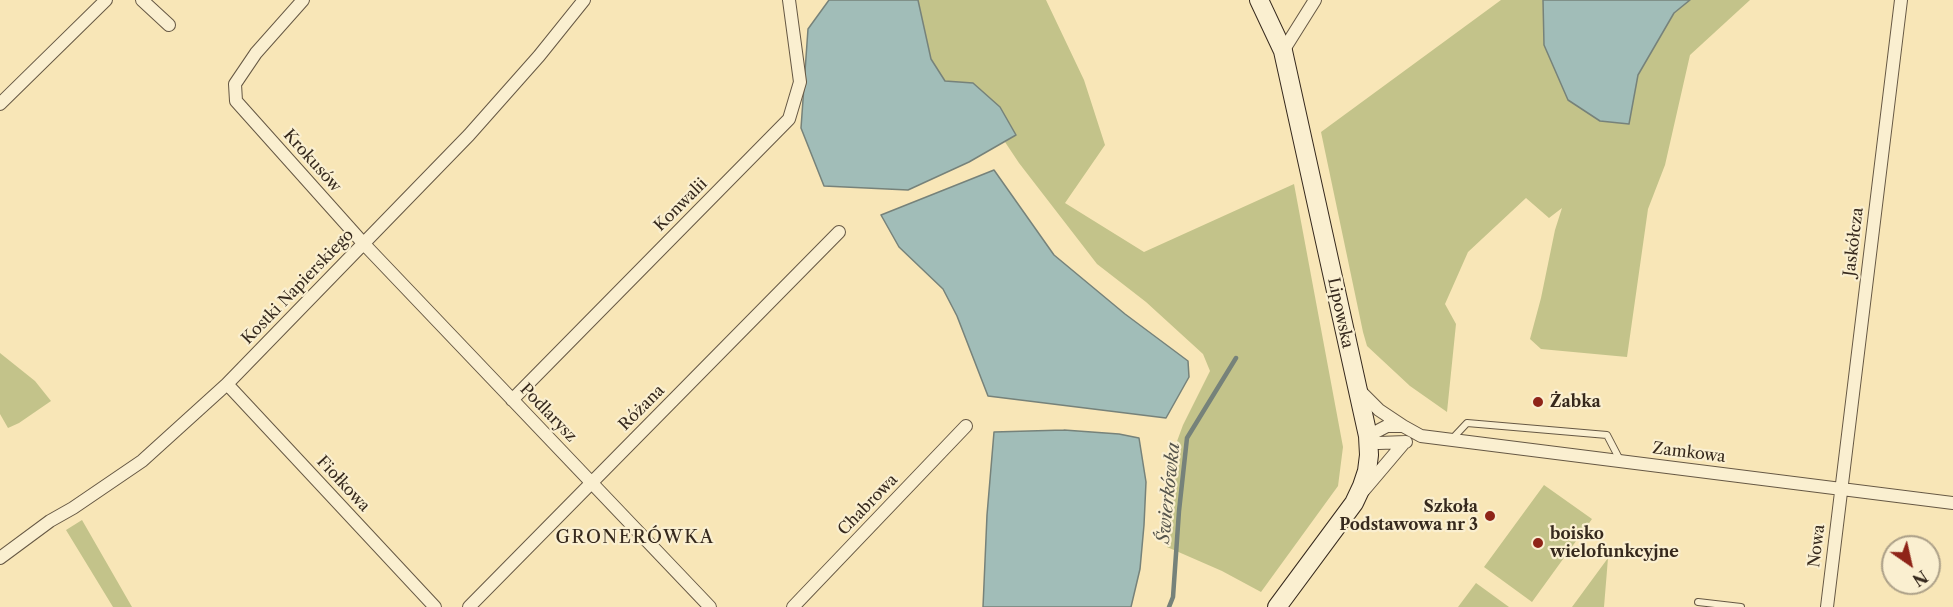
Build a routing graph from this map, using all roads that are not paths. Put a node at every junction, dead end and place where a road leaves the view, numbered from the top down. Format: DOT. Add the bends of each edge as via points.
graph roads {
  1 [pos="106,0"];
  2 [pos="142,0"];
  3 [pos="303,0"];
  4 [pos="584,0"];
  5 [pos="789,0"];
  6 [pos="1259,0"];
  7 [pos="1315,0"];
  8 [pos="1900,0"];
  9 [pos="169,25"];
  10 [pos="1283,51"];
  11 [pos="0,104"];
  12 [pos="839,232"];
  13 [pos="363,243"];
  14 [pos="227,384"];
  15 [pos="1357,388"];
  16 [pos="512,400"];
  17 [pos="966,426"];
  18 [pos="1402,426"];
  19 [pos="1421,436"];
  20 [pos="1368,439"];
  21 [pos="1451,440"];
  22 [pos="1403,444"];
  23 [pos="1621,461"];
  24 [pos="592,482"];
  25 [pos="1841,489"];
  26 [pos="1353,503"];
  27 [pos="1953,503"];
  28 [pos="0,558"];
  29 [pos="1698,602"];
  30 [pos="435,607"];
  31 [pos="469,607"];
  32 [pos="710,607"];
  33 [pos="793,607"];
  34 [pos="1277,607"];
  35 [pos="1741,607"];
  36 [pos="1827,607"];
  1 -- 11 [label="street"];
  2 -- 9 [label="street"];
  3 -- 13 [label="street, Krokusów" via="245,68 235,84 236,100"];
  4 -- 13 [label="street, Kostki Napierskiego" via="470,135"];
  5 -- 16 [label="street, Konwalii" via="800,82 789,118"];
  6 -- 10 [label="street, Lipowska"];
  7 -- 10 [label="street"];
  8 -- 25 [label="street, Jaskółcza"];
  10 -- 15 [label="street, Lipowska"];
  12 -- 24 [label="street, Różana"];
  13 -- 14 [label="street, Kostki Napierskiego"];
  13 -- 16 [label="street, Podlarysz"];
  14 -- 28 [label="street, Kostki Napierskiego" via="142,461"];
  14 -- 30 [label="street, Fiołkowa"];
  15 -- 18 [label="street, Zamkowa"];
  15 -- 20 [label="street, Lipowska"];
  16 -- 24 [label="street, Podlarysz"];
  17 -- 33 [label="street, Chabrowa"];
  18 -- 19 [label="street, Zamkowa"];
  18 -- 20 [label="street" via="1387,426"];
  19 -- 21 [label="street, Zamkowa"];
  19 -- 22 [label="street"];
  20 -- 22 [label="street"];
  20 -- 26 [label="street, Lipowska" via="1367,471"];
  21 -- 23 [label="street, Zamkowa"];
  21 -- 23 [label="lane" via="1467,423 1607,435"];
  22 -- 26 [label="street"];
  23 -- 25 [label="street, Zamkowa"];
  24 -- 31 [label="street, Różana"];
  24 -- 32 [label="street, Podlarysz"];
  25 -- 27 [label="street, Zamkowa"];
  25 -- 36 [label="street, Nowa"];
  26 -- 34 [label="street, Lipowska"];
  29 -- 35 [label="lane"];
}
